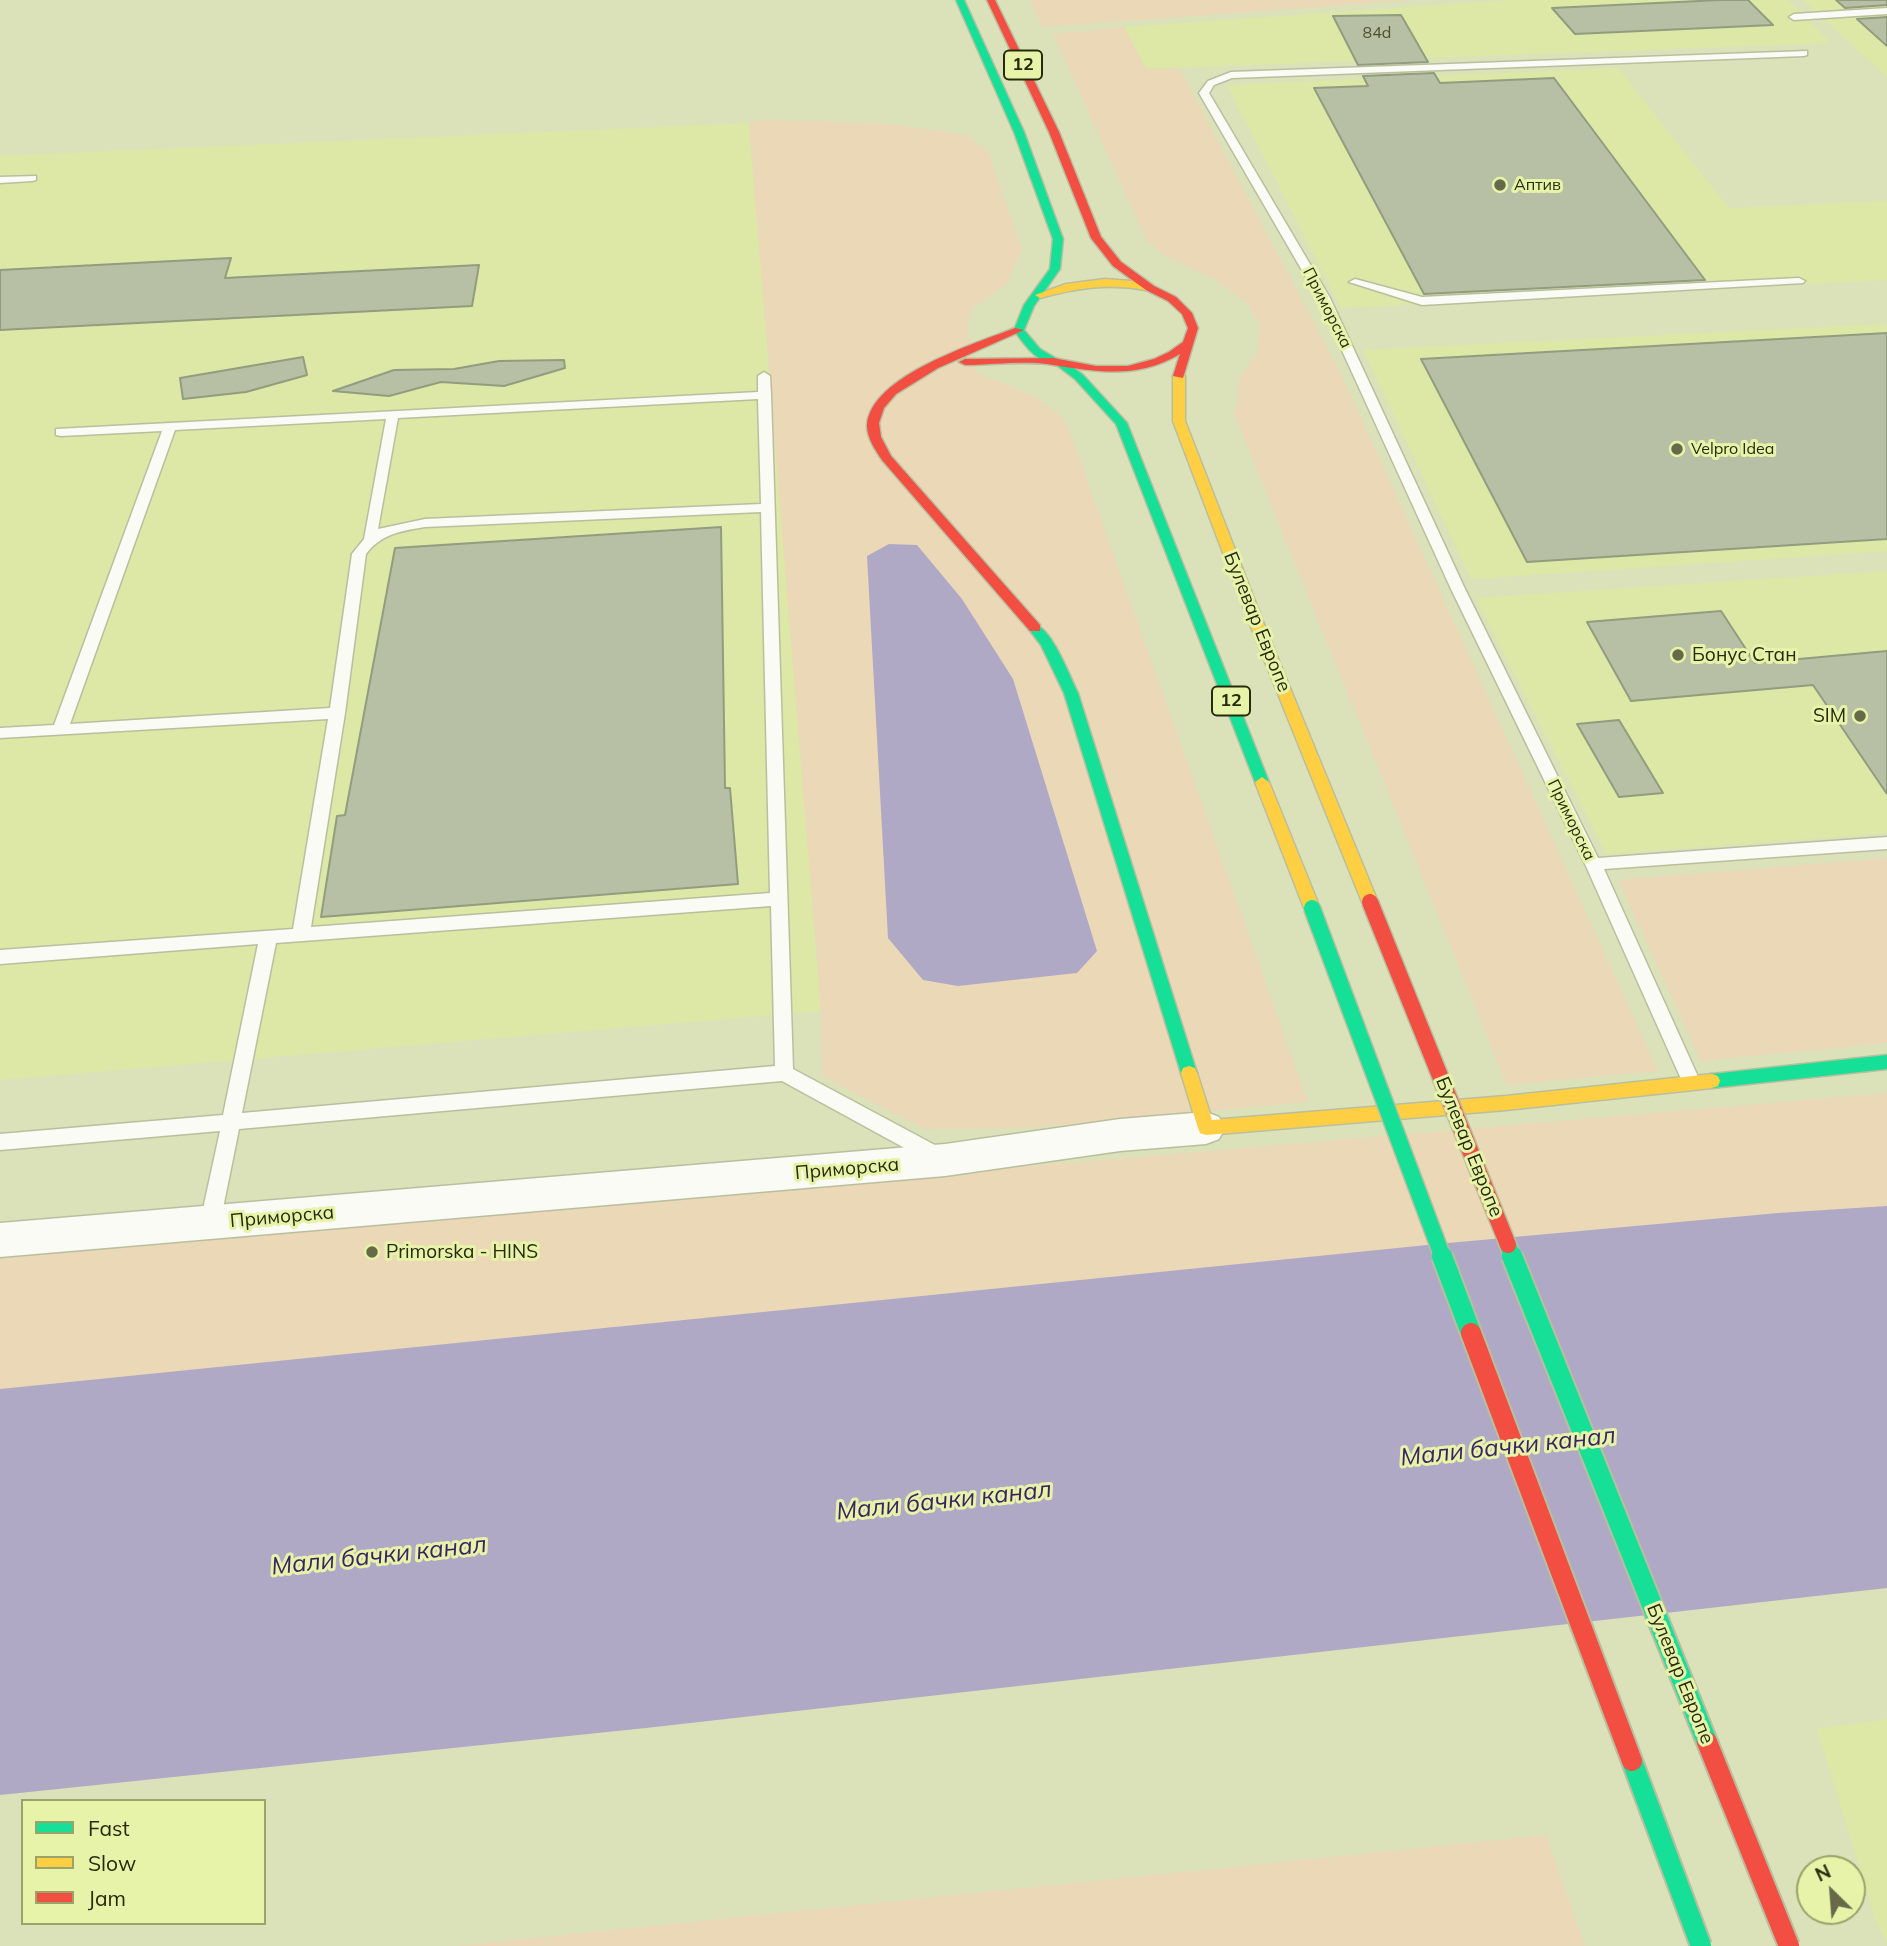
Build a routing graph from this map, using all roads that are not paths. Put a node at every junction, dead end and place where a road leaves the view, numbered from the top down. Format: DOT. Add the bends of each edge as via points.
graph roads {
  1 [pos="960,0"];
  2 [pos="991,0"];
  3 [pos="1887,11"];
  4 [pos="1794,17"];
  5 [pos="1804,52"];
  6 [pos="32,178"];
  7 [pos="0,180"];
  8 [pos="1799,281"];
  9 [pos="1355,282"];
  10 [pos="1150,288"];
  11 [pos="1040,295"];
  12 [pos="1019,330"];
  13 [pos="1188,344"];
  14 [pos="1057,363"];
  15 [pos="942,364"];
  16 [pos="764,376"];
  17 [pos="765,395"];
  18 [pos="393,414"];
  19 [pos="170,426"];
  20 [pos="61,432"];
  21 [pos="768,508"];
  22 [pos="370,538"];
  23 [pos="337,713"];
  24 [pos="60,730"];
  25 [pos="0,733"];
  26 [pos="1887,843"];
  27 [pos="1593,864"];
  28 [pos="779,899"];
  29 [pos="300,934"];
  30 [pos="269,936"];
  31 [pos="0,957"];
  32 [pos="1887,1062"];
  33 [pos="784,1073"];
  34 [pos="1692,1081"];
  35 [pos="231,1121"];
  36 [pos="1206,1128"];
  37 [pos="0,1142"];
  38 [pos="945,1160"];
  39 [pos="210,1223"];
  40 [pos="0,1240"];
  41 [pos="1701,1946"];
  42 [pos="1789,1946"];
  1 -- 11 [label="main road, 12" via="1019,132 1058,239 1060,268"];
  2 -- 10 [label="main road, Булевар Европе / 12" via="1054,132 1096,238 1117,264"];
  3 -- 4 [label="lane"];
  5 -- 27 [label="lane, Приморска" via="1231,75 1210,83 1205,93 1324,298 1458,589"];
  6 -- 7 [label="lane"];
  8 -- 9 [label="lane" via="1422,301"];
  10 -- 11 [label="main road, Булевар Европе / 12" via="1092,281"];
  10 -- 13 [label="main road, Булевар Европе / 12" via="1187,313 1193,328"];
  11 -- 12 [label="main road, 12" via="1025,308"];
  12 -- 14 [label="main road, 12" via="1036,351"];
  12 -- 15 [label="main road"];
  13 -- 14 [label="main road, 12" via="1150,367 1121,372"];
  13 -- 42 [label="main road, Булевар Европе / 12, bridge" via="1178,381 1179,421"];
  14 -- 15 [label="main road" via="995,360"];
  14 -- 41 [label="main road, 12, bridge" via="1091,388 1121,423 1312,908"];
  15 -- 36 [label="main road" via="902,382 884,398 873,418 874,439 1022,611 1047,644 1065,681"];
  16 -- 17 [label="lane"];
  17 -- 18 [label="lane"];
  17 -- 21 [label="lane"];
  18 -- 19 [label="lane"];
  18 -- 22 [label="lane"];
  19 -- 20 [label="lane"];
  19 -- 24 [label="lane"];
  21 -- 22 [label="lane" via="425,523"];
  21 -- 28 [label="lane"];
  22 -- 23 [label="lane" via="359,554"];
  23 -- 24 [label="lane"];
  23 -- 29 [label="lane"];
  24 -- 25 [label="lane"];
  26 -- 27 [label="lane"];
  27 -- 34 [label="lane, Приморска"];
  28 -- 29 [label="lane"];
  28 -- 33 [label="lane"];
  29 -- 30 [label="lane"];
  30 -- 31 [label="lane"];
  30 -- 35 [label="lane"];
  32 -- 34 [label="main road, Приморска"];
  33 -- 35 [label="lane"];
  33 -- 38 [label="lane"];
  34 -- 36 [label="main road, Приморска" via="1506,1103"];
  35 -- 37 [label="lane"];
  35 -- 39 [label="lane"];
  36 -- 38 [label="street, Приморска" via="1120,1135"];
  38 -- 39 [label="street, Приморска"];
  39 -- 40 [label="street, Приморска"];
}
